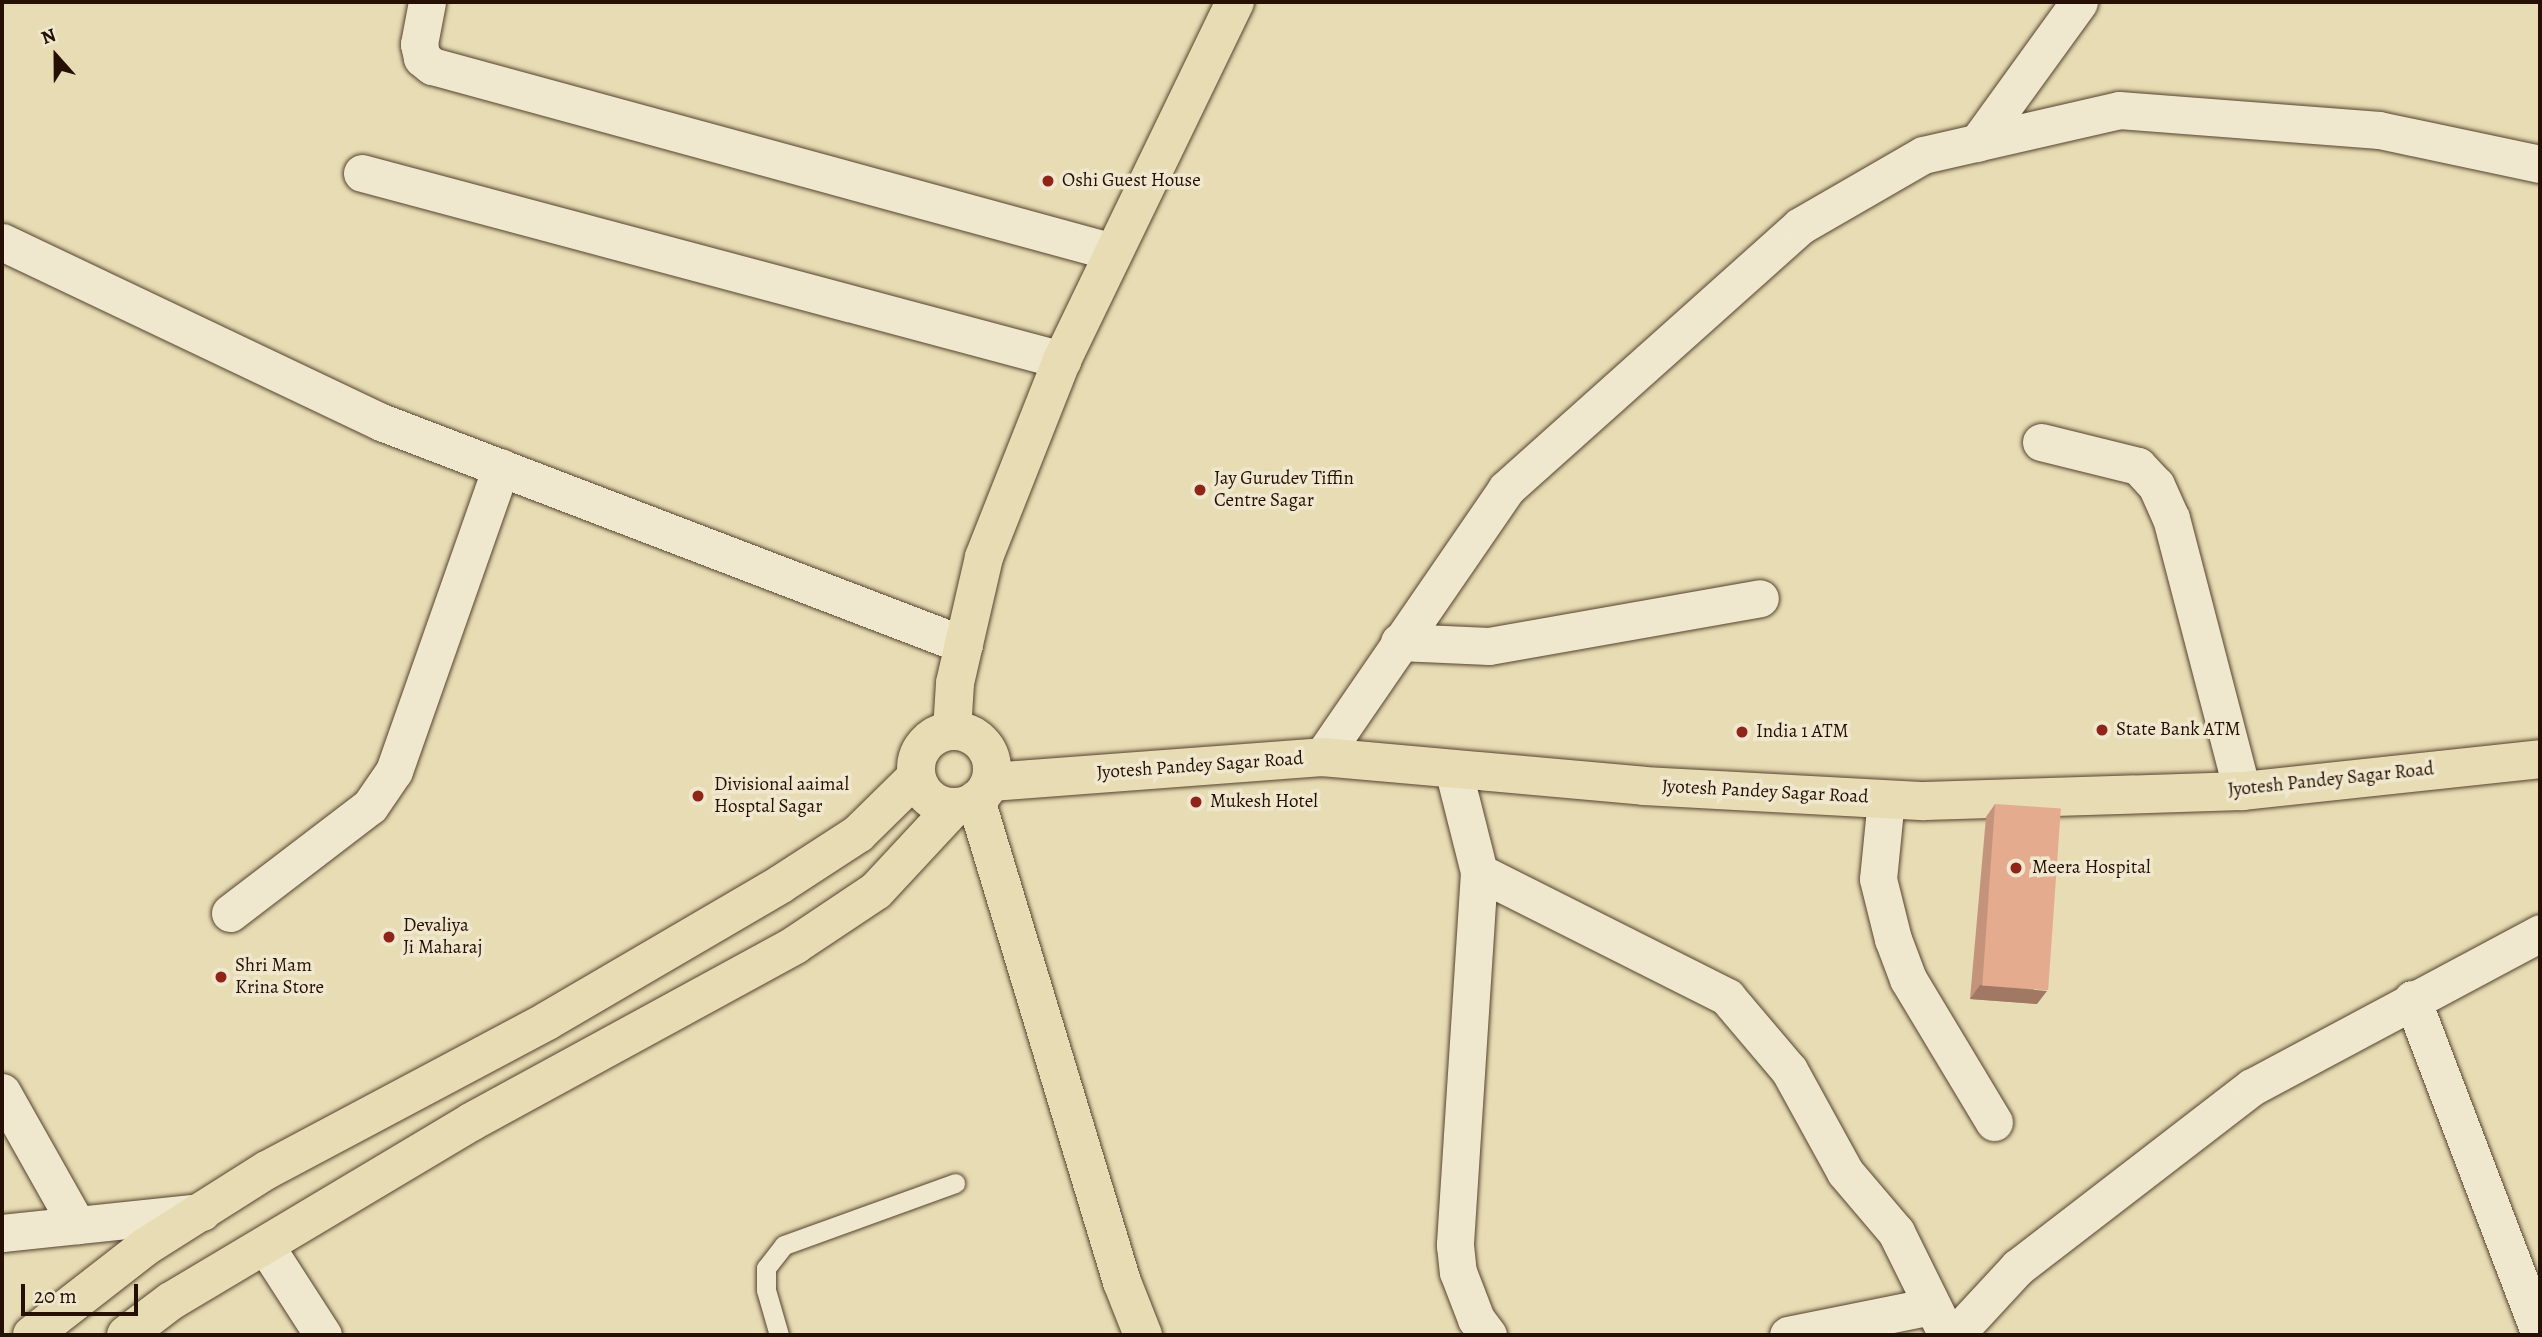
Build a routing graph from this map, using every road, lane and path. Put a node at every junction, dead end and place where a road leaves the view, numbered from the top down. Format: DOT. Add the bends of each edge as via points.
graph roads {
  1 [pos="427,2"];
  2 [pos="1234,2"];
  3 [pos="2079,2"];
  4 [pos="1978,143"];
  5 [pos="2540,164"];
  6 [pos="362,173"];
  7 [pos="2,242"];
  8 [pos="1113,252"];
  9 [pos="1062,360"];
  10 [pos="2041,442"];
  11 [pos="501,467"];
  12 [pos="1760,597"];
  13 [pos="1399,642"];
  14 [pos="964,645"];
  15 [pos="952,731"];
  16 [pos="1321,757"];
  17 [pos="2540,759"];
  18 [pos="1453,769"];
  19 [pos="916,777"];
  20 [pos="2242,791"];
  21 [pos="973,796"];
  22 [pos="1886,799"];
  23 [pos="1479,872"];
  24 [pos="230,913"];
  25 [pos="2540,933"];
  26 [pos="2412,999"];
  27 [pos="2,1092"];
  28 [pos="1994,1122"];
  29 [pos="955,1183"];
  30 [pos="202,1212"];
  31 [pos="77,1225"];
  32 [pos="2,1233"];
  33 [pos="265,1245"];
  34 [pos="1939,1321"];
  35 [pos="2535,1332"];
  36 [pos="32,1335"];
  37 [pos="126,1335"];
  38 [pos="323,1335"];
  39 [pos="779,1335"];
  40 [pos="1143,1335"];
  41 [pos="1488,1335"];
  42 [pos="1788,1335"];
  43 [pos="1955,1335"];
  1 -- 8 [label="street" via="419,44 422,58 432,66"];
  2 -- 8 [label="main road"];
  3 -- 4 [label="street"];
  4 -- 5 [label="street" via="2119,110 2379,130"];
  4 -- 13 [label="street" via="1923,155 1800,226 1506,489"];
  6 -- 9 [label="street"];
  7 -- 11 [label="street" via="381,422"];
  8 -- 9 [label="main road"];
  9 -- 14 [label="main road" via="984,557"];
  10 -- 20 [label="street" via="2138,466 2156,485 2171,518"];
  11 -- 14 [label="street"];
  11 -- 24 [label="street" via="394,771 370,806"];
  12 -- 13 [label="street" via="1489,646"];
  13 -- 16 [label="street"];
  14 -- 15 [label="main road" via="955,683"];
  15 -- 19 [label="main road" via="927,741 916,764"];
  15 -- 21 [label="main road" via="965,732 985,747 993,770"];
  16 -- 18 [label="main road, Jyotesh Pandey Sagar Road"];
  16 -- 21 [label="main road, Jyotesh Pandey Sagar Road"];
  17 -- 20 [label="main road, Jyotesh Pandey Sagar Road"];
  18 -- 22 [label="main road, Jyotesh Pandey Sagar Road" via="1644,786"];
  18 -- 23 [label="street"];
  19 -- 21 [label="main road" via="930,800"];
  19 -- 30 [label="main road" via="858,834 781,884 547,1021 267,1170"];
  20 -- 22 [label="main road, Jyotesh Pandey Sagar Road"];
  21 -- 33 [label="main road" via="876,891 795,945 471,1122"];
  21 -- 40 [label="main road" via="1118,1269"];
  22 -- 28 [label="street" via="1878,879 1893,939 1908,979"];
  23 -- 34 [label="street" via="1727,997 1789,1070 1845,1172 1896,1233"];
  23 -- 41 [label="street" via="1455,1245 1458,1272 1476,1319"];
  25 -- 26 [label="street"];
  26 -- 35 [label="street"];
  26 -- 43 [label="street" via="2252,1087 2018,1267"];
  27 -- 31 [label="street"];
  29 -- 39 [label="lane" via="784,1245 766,1268 766,1290"];
  30 -- 31 [label="street"];
  30 -- 36 [label="main road" via="145,1247"];
  31 -- 32 [label="street"];
  33 -- 37 [label="main road" via="171,1301"];
  33 -- 38 [label="street"];
  34 -- 42 [label="street"];
}
